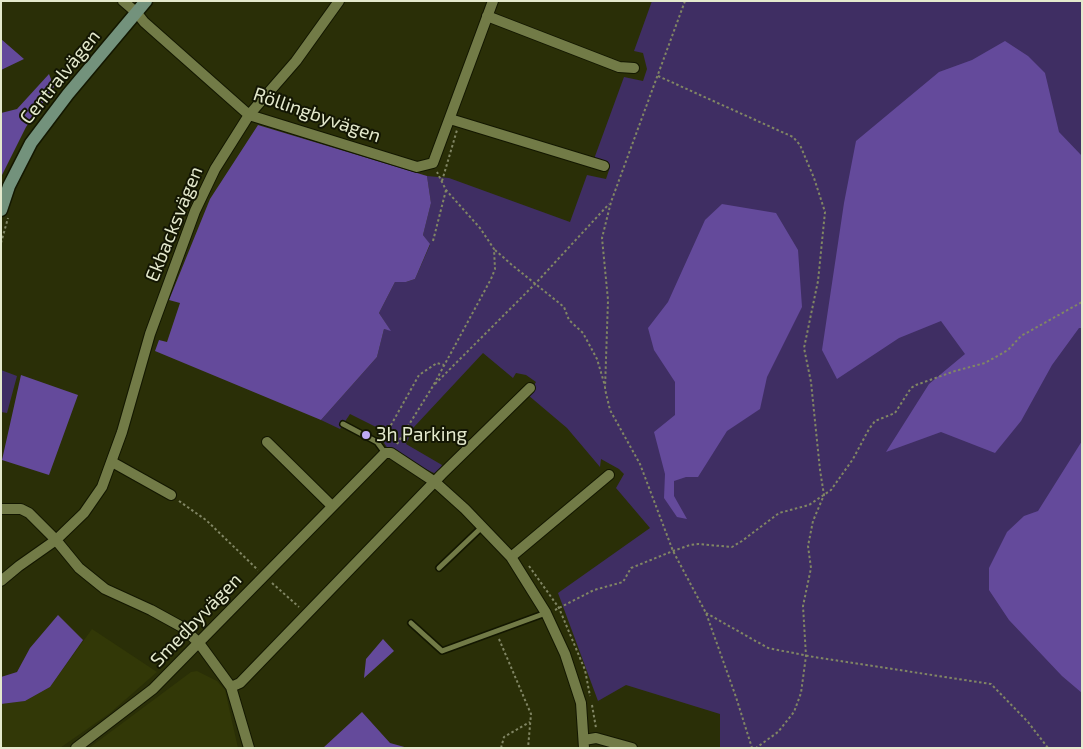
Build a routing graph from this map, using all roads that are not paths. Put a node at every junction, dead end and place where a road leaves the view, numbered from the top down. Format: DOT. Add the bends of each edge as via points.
graph roads {
  1 [pos="122,1"];
  2 [pos="146,1"];
  3 [pos="339,1"];
  4 [pos="493,1"];
  5 [pos="137,13"];
  6 [pos="487,16"];
  7 [pos="634,68"];
  8 [pos="249,115"];
  9 [pos="450,119"];
  10 [pos="604,166"];
  11 [pos="5,213"];
  12 [pos="530,388"];
  13 [pos="343,424"];
  14 [pos="267,442"];
  15 [pos="390,450"];
  16 [pos="112,462"];
  17 [pos="609,475"];
  18 [pos="435,482"];
  19 [pos="171,495"];
  20 [pos="332,506"];
  21 [pos="1,509"];
  22 [pos="482,526"];
  23 [pos="56,540"];
  24 [pos="511,557"];
  25 [pos="439,568"];
  26 [pos="1,581"];
  27 [pos="546,613"];
  28 [pos="412,623"];
  29 [pos="199,643"];
  30 [pos="231,687"];
  31 [pos="584,744"];
  32 [pos="76,748"];
  33 [pos="249,748"];
  34 [pos="632,748"];
  1 -- 5 [label="street, Röllingbyvägen"];
  2 -- 5 [label="street, Centralvägen"];
  3 -- 8 [label="street, Ekbacksvägen" via="296,61"];
  4 -- 6 [label="street"];
  5 -- 8 [label="street, Röllingbyvägen"];
  5 -- 11 [label="street, Centralvägen" via="31,143 9,186"];
  6 -- 7 [label="street" via="619,67"];
  6 -- 9 [label="street"];
  8 -- 9 [label="street, Röllingbyvägen" via="417,167 433,163"];
  8 -- 16 [label="street, Ekbacksvägen" via="215,168 195,211 150,334"];
  9 -- 10 [label="street"];
  12 -- 18 [label="street"];
  13 -- 15 [label="lane"];
  14 -- 20 [label="street"];
  15 -- 18 [label="street"];
  15 -- 20 [label="street, Smedbyvägen"];
  16 -- 19 [label="street"];
  16 -- 23 [label="street, Ekbacksvägen" via="102,487 84,513"];
  17 -- 24 [label="street"];
  18 -- 22 [label="street"];
  18 -- 30 [label="street" via="240,683"];
  20 -- 29 [label="street, Smedbyvägen"];
  21 -- 23 [label="street" via="29,513"];
  22 -- 24 [label="street"];
  22 -- 25 [label="lane"];
  23 -- 26 [label="street, Ekbacksvägen"];
  23 -- 29 [label="street" via="79,568 106,589 182,627"];
  24 -- 27 [label="street"];
  27 -- 28 [label="lane" via="442,651"];
  27 -- 31 [label="street" via="565,654 580,703"];
  29 -- 30 [label="street"];
  29 -- 32 [label="street, Smedbyvägen" via="153,689"];
  30 -- 33 [label="street"];
  31 -- 34 [label="street" via="596,738"];
}
